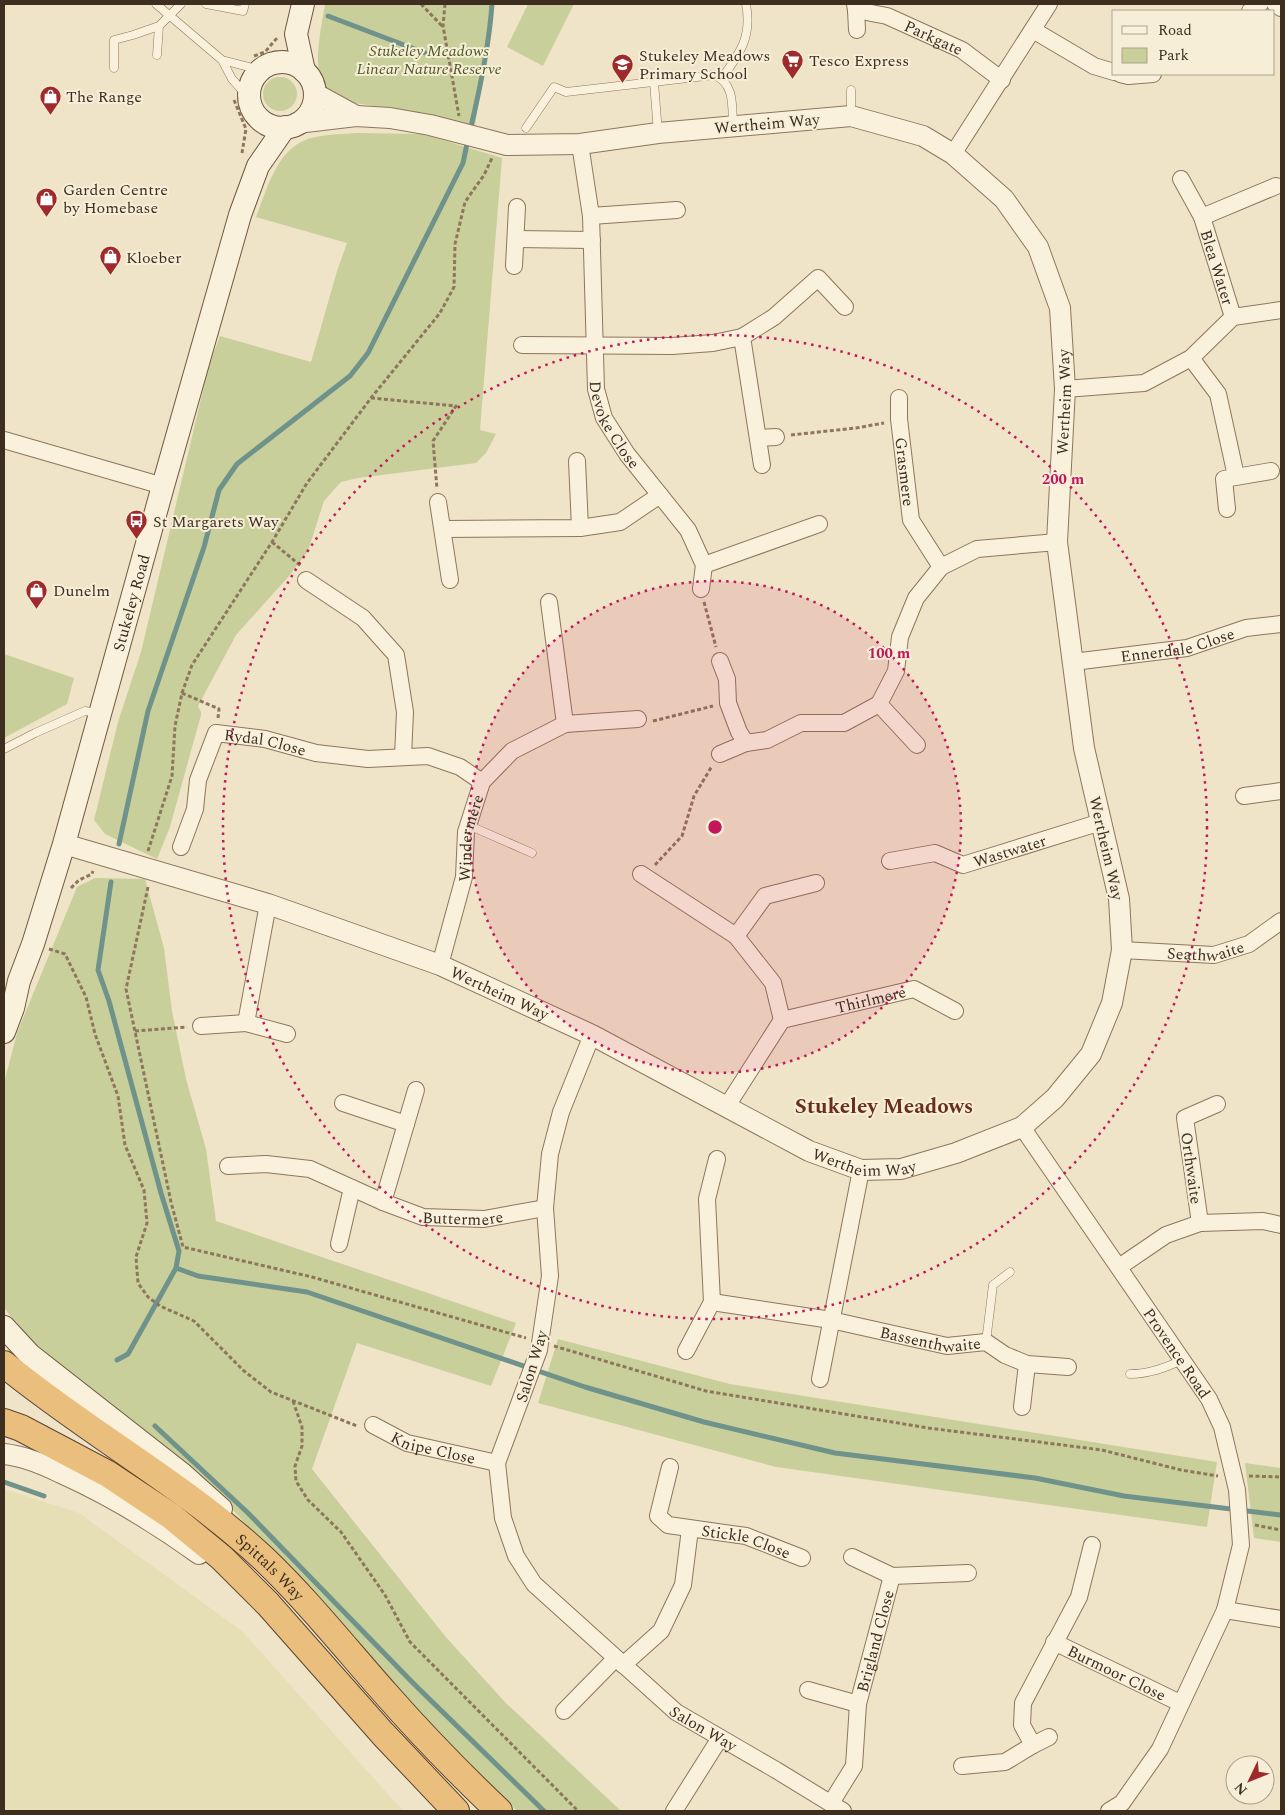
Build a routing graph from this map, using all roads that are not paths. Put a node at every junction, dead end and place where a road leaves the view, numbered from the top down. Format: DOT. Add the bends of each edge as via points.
graph roads {
  1 [pos="156,4"];
  2 [pos="181,4"];
  3 [pos="206,4"];
  4 [pos="245,4"];
  5 [pos="303,4"];
  6 [pos="746,4"];
  7 [pos="1049,4"];
  8 [pos="1274,4"];
  9 [pos="856,7"];
  10 [pos="1281,8"];
  11 [pos="169,16"];
  12 [pos="159,26"];
  13 [pos="857,30"];
  14 [pos="1033,30"];
  15 [pos="288,34"];
  16 [pos="157,55"];
  17 [pos="222,60"];
  18 [pos="260,64"];
  19 [pos="114,68"];
  20 [pos="304,71"];
  21 [pos="1112,71"];
  22 [pos="1124,75"];
  23 [pos="1141,75"];
  24 [pos="722,78"];
  25 [pos="1002,80"];
  26 [pos="654,82"];
  27 [pos="851,90"];
  28 [pos="314,93"];
  29 [pos="249,98"];
  30 [pos="356,116"];
  31 [pos="851,116"];
  32 [pos="259,118"];
  33 [pos="291,125"];
  34 [pos="733,126"];
  35 [pos="526,128"];
  36 [pos="658,132"];
  37 [pos="580,144"];
  38 [pos="953,154"];
  39 [pos="258,166"];
  40 [pos="1181,179"];
  41 [pos="1276,186"];
  42 [pos="517,207"];
  43 [pos="676,210"];
  44 [pos="591,216"];
  45 [pos="1202,217"];
  46 [pos="516,239"];
  47 [pos="592,240"];
  48 [pos="514,266"];
  49 [pos="845,307"];
  50 [pos="1281,310"];
  51 [pos="1233,317"];
  52 [pos="742,337"];
  53 [pos="522,345"];
  54 [pos="594,345"];
  55 [pos="1191,358"];
  56 [pos="1065,389"];
  57 [pos="899,398"];
  58 [pos="776,437"];
  59 [pos="758,438"];
  60 [pos="4,440"];
  61 [pos="576,461"];
  62 [pos="762,465"];
  63 [pos="1271,471"];
  64 [pos="1236,476"];
  65 [pos="163,486"];
  66 [pos="660,494"];
  67 [pos="438,502"];
  68 [pos="1227,510"];
  69 [pos="819,524"];
  70 [pos="580,528"];
  71 [pos="442,529"];
  72 [pos="1057,542"];
  73 [pos="704,565"];
  74 [pos="941,567"];
  75 [pos="306,580"];
  76 [pos="450,580"];
  77 [pos="701,589"];
  78 [pos="549,602"];
  79 [pos="1281,624"];
  80 [pos="720,661"];
  81 [pos="1073,662"];
  82 [pos="879,704"];
  83 [pos="99,714"];
  84 [pos="638,719"];
  85 [pos="565,724"];
  86 [pos="746,743"];
  87 [pos="916,745"];
  88 [pos="4,749"];
  89 [pos="720,754"];
  90 [pos="403,757"];
  91 [pos="482,782"];
  92 [pos="1281,791"];
  93 [pos="1244,796"];
  94 [pos="1101,822"];
  95 [pos="468,825"];
  96 [pos="64,844"];
  97 [pos="180,846"];
  98 [pos="532,853"];
  99 [pos="890,861"];
  100 [pos="643,876"];
  101 [pos="816,884"];
  102 [pos="268,904"];
  103 [pos="1281,921"];
  104 [pos="736,936"];
  105 [pos="1122,950"];
  106 [pos="440,964"];
  107 [pos="11,987"];
  108 [pos="956,1011"];
  109 [pos="782,1020"];
  110 [pos="246,1023"];
  111 [pos="201,1026"];
  112 [pos="4,1032"];
  113 [pos="287,1034"];
  114 [pos="592,1035"];
  115 [pos="416,1090"];
  116 [pos="343,1102"];
  117 [pos="1217,1104"];
  118 [pos="727,1106"];
  119 [pos="406,1124"];
  120 [pos="1022,1127"];
  121 [pos="718,1159"];
  122 [pos="228,1166"];
  123 [pos="861,1170"];
  124 [pos="352,1188"];
  125 [pos="383,1202"];
  126 [pos="545,1208"];
  127 [pos="1200,1223"];
  128 [pos="1281,1225"];
  129 [pos="339,1244"];
  130 [pos="1119,1267"];
  131 [pos="1010,1272"];
  132 [pos="712,1302"];
  133 [pos="831,1320"];
  134 [pos="4,1327"];
  135 [pos="986,1342"];
  136 [pos="686,1351"];
  137 [pos="1182,1360"];
  138 [pos="4,1364"];
  139 [pos="1027,1364"];
  140 [pos="1068,1367"];
  141 [pos="1130,1374"];
  142 [pos="820,1379"];
  143 [pos="1022,1407"];
  144 [pos="4,1422"];
  145 [pos="373,1425"];
  146 [pos="4,1454"];
  147 [pos="497,1463"];
  148 [pos="670,1467"];
  149 [pos="690,1529"];
  150 [pos="1092,1545"];
  151 [pos="852,1557"];
  152 [pos="802,1558"];
  153 [pos="264,1559"];
  154 [pos="968,1573"];
  155 [pos="892,1576"];
  156 [pos="268,1604"];
  157 [pos="1225,1610"];
  158 [pos="1281,1619"];
  159 [pos="1054,1642"];
  160 [pos="619,1662"];
  161 [pos="808,1690"];
  162 [pos="858,1704"];
  163 [pos="1180,1704"];
  164 [pos="564,1710"];
  165 [pos="1049,1737"];
  166 [pos="720,1738"];
  167 [pos="1033,1745"];
  168 [pos="962,1766"];
  169 [pos="837,1807"];
  170 [pos="1121,1809"];
  171 [pos="456,1811"];
  172 [pos="499,1811"];
  173 [pos="674,1811"];
  1 -- 11 [label="lane"];
  2 -- 11 [label="lane"];
  3 -- 4 [label="lane" via="243,11"];
  5 -- 15 [label="main road"];
  6 -- 24 [label="lane" via="746,38"];
  7 -- 14 [label="street"];
  8 -- 10 [label="street"];
  9 -- 13 [label="street, Parkgate"];
  9 -- 25 [label="street, Parkgate" via="887,16 962,50"];
  11 -- 12 [label="lane"];
  11 -- 17 [label="lane"];
  12 -- 16 [label="lane"];
  12 -- 19 [label="lane" via="114,40"];
  14 -- 21 [label="street" via="1094,66"];
  14 -- 25 [label="street"];
  15 -- 18 [label="main road"];
  15 -- 20 [label="main road"];
  17 -- 18 [label="lane"];
  17 -- 29 [label="lane"];
  18 -- 20 [label="main road" via="288,62"];
  18 -- 29 [label="main road" via="251,83"];
  20 -- 28 [label="main road" via="310,77"];
  22 -- 23 [label="street"];
  24 -- 26 [label="lane" via="714,75"];
  24 -- 34 [label="lane" via="730,91"];
  25 -- 38 [label="street"];
  26 -- 35 [label="lane" via="566,92 554,87"];
  26 -- 36 [label="lane"];
  27 -- 31 [label="lane"];
  28 -- 30 [label="street, Wertheim Way"];
  28 -- 33 [label="main road" via="314,102 305,118"];
  29 -- 32 [label="main road"];
  30 -- 33 [label="street, Wertheim Way"];
  30 -- 37 [label="street, Wertheim Way" via="460,128 507,145"];
  31 -- 34 [label="street, Wertheim Way"];
  31 -- 38 [label="street, Wertheim Way" via="924,136"];
  32 -- 33 [label="main road" via="276,127"];
  32 -- 39 [label="main road, Stukeley Road"];
  33 -- 39 [label="main road, Stukeley Road"];
  34 -- 36 [label="street, Wertheim Way"];
  36 -- 37 [label="street, Wertheim Way"];
  37 -- 44 [label="street, Devoke Close"];
  38 -- 56 [label="street, Wertheim Way" via="1004,199 1038,246 1060,308"];
  39 -- 65 [label="main road, Stukeley Road" via="240,215"];
  40 -- 45 [label="street, Blea Water"];
  41 -- 45 [label="street, Blea Water"];
  42 -- 46 [label="street"];
  43 -- 44 [label="street"];
  44 -- 47 [label="street, Devoke Close"];
  45 -- 51 [label="street, Blea Water"];
  46 -- 47 [label="street"];
  46 -- 48 [label="street"];
  47 -- 54 [label="street, Devoke Close"];
  49 -- 52 [label="street" via="818,278 774,317"];
  50 -- 51 [label="street"];
  51 -- 55 [label="street"];
  52 -- 54 [label="street" via="672,346"];
  52 -- 59 [label="street"];
  53 -- 54 [label="street"];
  54 -- 66 [label="street, Devoke Close" via="596,389 604,418 627,454"];
  55 -- 56 [label="street" via="1144,383"];
  55 -- 64 [label="street" via="1218,394"];
  56 -- 72 [label="street, Wertheim Way"];
  57 -- 74 [label="street, Grasmere" via="911,520"];
  58 -- 59 [label="street"];
  59 -- 62 [label="street"];
  60 -- 65 [label="street"];
  61 -- 70 [label="street"];
  63 -- 64 [label="street"];
  64 -- 68 [label="street" via="1224,479"];
  65 -- 83 [label="main road, Stukeley Road"];
  66 -- 70 [label="street" via="620,522"];
  66 -- 73 [label="street, Devoke Close" via="688,530"];
  67 -- 71 [label="street"];
  69 -- 73 [label="street"];
  70 -- 71 [label="street"];
  71 -- 76 [label="street"];
  72 -- 74 [label="street" via="976,549"];
  72 -- 81 [label="street, Wertheim Way"];
  73 -- 77 [label="street"];
  74 -- 82 [label="street" via="916,598 900,637 896,671"];
  75 -- 90 [label="street" via="363,618 396,655 406,712"];
  78 -- 85 [label="street"];
  79 -- 81 [label="street, Ennerdale Close" via="1246,628 1187,648"];
  80 -- 86 [label="street" via="727,679 728,703"];
  81 -- 94 [label="street, Wertheim Way" via="1084,748"];
  82 -- 86 [label="street" via="844,722 801,723 767,740"];
  82 -- 87 [label="street"];
  83 -- 88 [label="lane" via="85,711"];
  83 -- 96 [label="main road, Stukeley Road"];
  84 -- 85 [label="street, Windermere"];
  85 -- 91 [label="street, Windermere" via="512,750"];
  86 -- 89 [label="street"];
  90 -- 91 [label="street, Rydal Close" via="428,756 460,767"];
  90 -- 97 [label="street, Rydal Close" via="368,759 316,753 265,739 216,733 198,780 195,809"];
  91 -- 95 [label="street, Windermere"];
  92 -- 93 [label="street"];
  94 -- 99 [label="street, Wastwater" via="963,865 935,854"];
  94 -- 105 [label="street, Wertheim Way" via="1120,898"];
  95 -- 98 [label="lane"];
  95 -- 106 [label="street, Windermere" via="464,877"];
  96 -- 102 [label="street, Wertheim Way"];
  96 -- 107 [label="main road, Stukeley Road" via="33,944"];
  100 -- 104 [label="street"];
  101 -- 104 [label="street" via="765,896"];
  102 -- 106 [label="street, Wertheim Way"];
  102 -- 110 [label="street"];
  103 -- 105 [label="street, Seathwaite" via="1249,944 1214,955"];
  104 -- 109 [label="street" via="773,983"];
  105 -- 120 [label="street, Wertheim Way" via="1112,1003 1091,1054 1055,1098"];
  106 -- 114 [label="street, Wertheim Way"];
  107 -- 112 [label="main road, Stukeley Road" via="13,1008"];
  108 -- 109 [label="street, Thirlmere" via="914,989"];
  109 -- 118 [label="street"];
  110 -- 111 [label="street"];
  110 -- 113 [label="street"];
  114 -- 118 [label="street, Wertheim Way"];
  114 -- 126 [label="street, Salon Way" via="561,1112 550,1154"];
  115 -- 119 [label="street"];
  116 -- 119 [label="street"];
  117 -- 127 [label="street, Orthwaite" via="1185,1118"];
  118 -- 123 [label="street, Wertheim Way" via="809,1151"];
  119 -- 125 [label="street"];
  120 -- 123 [label="street, Wertheim Way" via="956,1153 901,1169"];
  120 -- 130 [label="street, Provence Road"];
  121 -- 132 [label="street" via="706,1199"];
  122 -- 124 [label="street, Buttermere" via="266,1164 310,1169"];
  123 -- 133 [label="street"];
  124 -- 125 [label="street, Buttermere"];
  124 -- 129 [label="street"];
  125 -- 126 [label="street, Buttermere" via="423,1217 484,1218"];
  126 -- 147 [label="street, Salon Way" via="550,1276 540,1346"];
  127 -- 128 [label="street, Orthwaite" via="1262,1221"];
  127 -- 130 [label="street, Orthwaite" via="1166,1235"];
  130 -- 137 [label="street, Provence Road"];
  131 -- 135 [label="lane" via="993,1285"];
  132 -- 133 [label="street, Bassenthwaite"];
  132 -- 136 [label="street"];
  133 -- 135 [label="street, Bassenthwaite" via="947,1346"];
  133 -- 142 [label="street"];
  134 -- 153 [label="main road" via="48,1371 182,1474 231,1518"];
  135 -- 139 [label="street, Bassenthwaite"];
  137 -- 141 [label="lane" via="1164,1368"];
  137 -- 157 [label="street, Provence Road" via="1222,1427 1235,1483 1241,1545"];
  138 -- 153 [label="highway, Spittals Way" via="69,1414 197,1503"];
  139 -- 140 [label="street, Bassenthwaite"];
  139 -- 143 [label="street"];
  144 -- 156 [label="highway, Spittals Way" via="108,1474 171,1516 222,1558"];
  145 -- 147 [label="street, Knipe Close" via="405,1450"];
  146 -- 156 [label="street" via="36,1462 88,1485 166,1530"];
  147 -- 160 [label="street, Salon Way" via="503,1518 516,1556 534,1584"];
  148 -- 149 [label="street, Stickle Close" via="658,1516 668,1525"];
  149 -- 152 [label="street, Stickle Close" via="746,1536"];
  149 -- 160 [label="street, Stickle Close" via="683,1585 661,1631"];
  150 -- 159 [label="street, Burmoor Close" via="1079,1597"];
  151 -- 155 [label="street, Brigland Close"];
  153 -- 172 [label="highway, Spittals Way" via="325,1622 458,1772"];
  154 -- 155 [label="street, Brigland Close"];
  155 -- 162 [label="street, Brigland Close"];
  156 -- 171 [label="highway, Spittals Way" via="382,1734"];
  157 -- 158 [label="street"];
  157 -- 163 [label="street, Provence Road"];
  159 -- 163 [label="street, Burmoor Close"];
  159 -- 167 [label="street, Burmoor Close" via="1023,1703 1022,1726"];
  160 -- 164 [label="street"];
  160 -- 166 [label="street, Salon Way" via="676,1712"];
  161 -- 162 [label="street, Brigland Close"];
  162 -- 169 [label="street, Brigland Close" via="854,1766"];
  163 -- 170 [label="street, Provence Road" via="1160,1749"];
  165 -- 167 [label="street"];
  166 -- 169 [label="street, Salon Way"];
  166 -- 173 [label="street"];
  167 -- 168 [label="street" via="1005,1762"];
}
